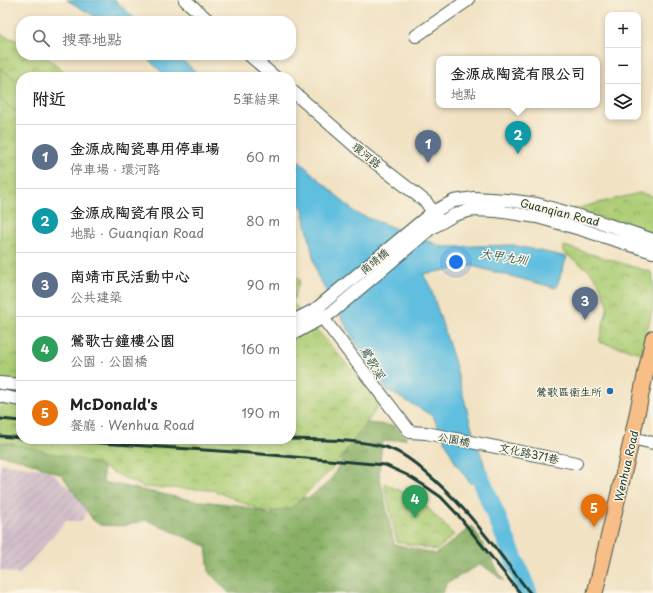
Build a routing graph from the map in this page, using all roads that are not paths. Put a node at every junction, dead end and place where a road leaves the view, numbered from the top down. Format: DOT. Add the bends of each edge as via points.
graph roads {
  1 [pos="185,0"];
  2 [pos="464,1"];
  3 [pos="203,16"];
  4 [pos="416,36"];
  5 [pos="255,60"];
  6 [pos="269,72"];
  7 [pos="296,94"];
  8 [pos="433,212"];
  9 [pos="431,224"];
  10 [pos="653,240"];
  11 [pos="653,252"];
  12 [pos="324,310"];
  13 [pos="296,320"];
  14 [pos="296,331"];
  15 [pos="653,339"];
  16 [pos="0,383"];
  17 [pos="16,385"];
  18 [pos="0,396"];
  19 [pos="16,399"];
  20 [pos="632,438"];
  21 [pos="653,443"];
  22 [pos="482,444"];
  23 [pos="576,463"];
  24 [pos="595,593"];
  1 -- 3 [label="street"];
  2 -- 4 [label="street"];
  5 -- 6 [label="street"];
  7 -- 8 [label="street, 環河路" via="426,202"];
  8 -- 9 [label="street, Guanqian Road"];
  8 -- 10 [label="street, Guanqian Road" via="454,201 474,198 507,200 544,206"];
  9 -- 11 [label="street, Guanqian Road" via="472,210 497,211 544,219"];
  9 -- 12 [label="street, 南靖橋"];
  12 -- 13 [label="street"];
  12 -- 14 [label="street"];
  12 -- 22 [label="street, 公園橋" via="410,432"];
  15 -- 20 [label="main road, Wenhua Road"];
  16 -- 17 [label="street"];
  18 -- 19 [label="street"];
  20 -- 21 [label="street"];
  20 -- 24 [label="main road, Wenhua Road"];
  22 -- 23 [label="street, 文化路371巷"];
}
